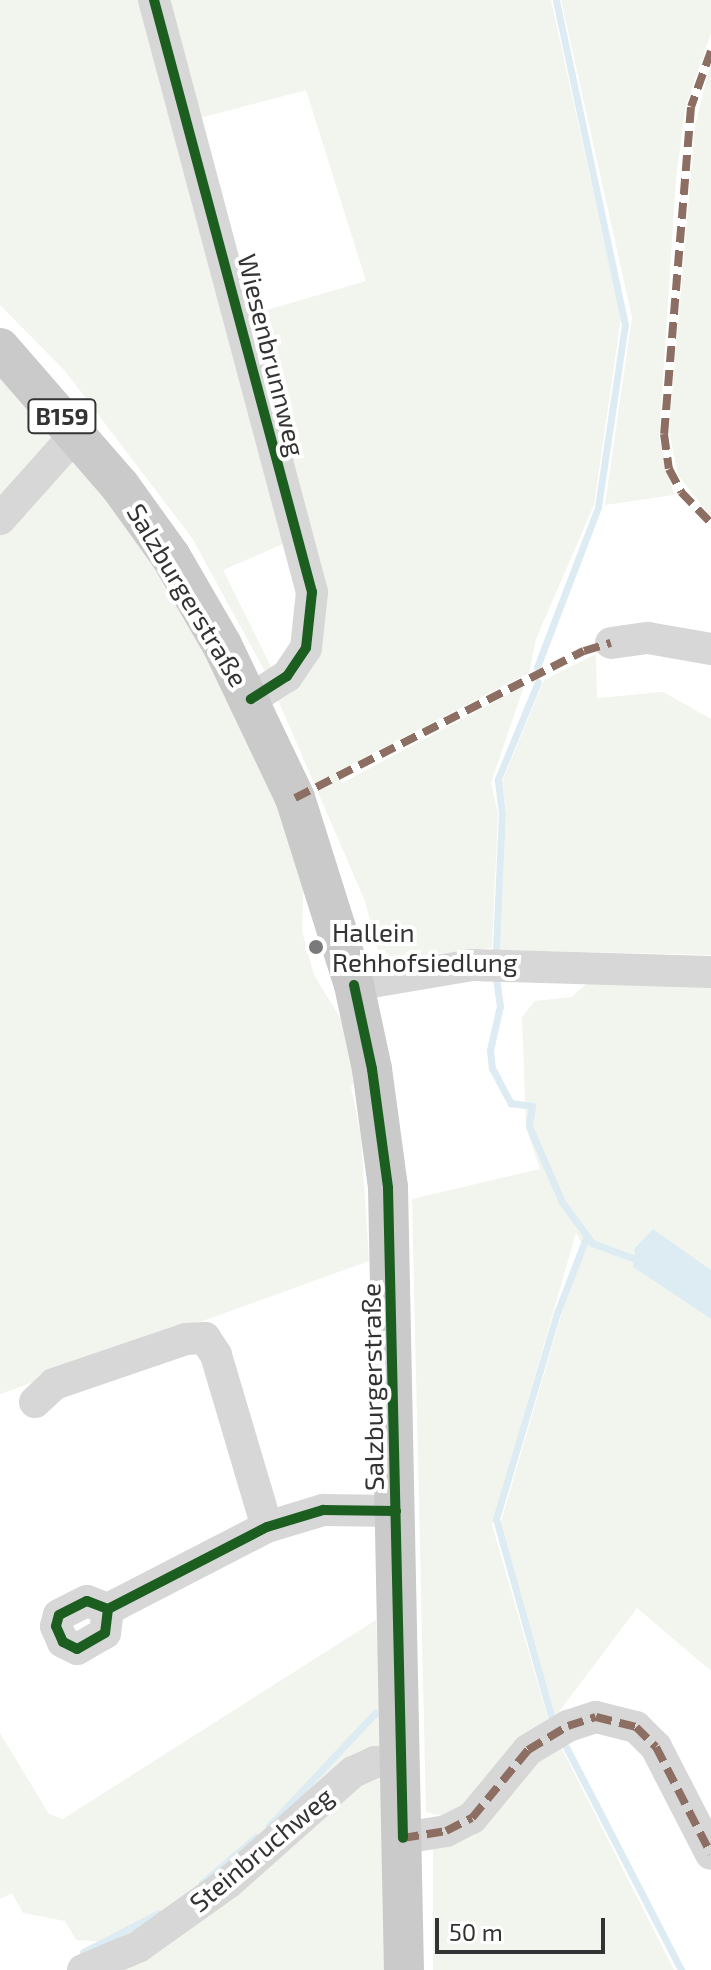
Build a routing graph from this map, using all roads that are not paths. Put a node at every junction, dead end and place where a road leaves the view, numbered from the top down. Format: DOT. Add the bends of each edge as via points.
graph roads {
  1 [pos="154,0"];
  2 [pos="0,348"];
  3 [pos="77,433"];
  4 [pos="0,519"];
  5 [pos="611,643"];
  6 [pos="711,649"];
  7 [pos="251,699"];
  8 [pos="711,972"];
  9 [pos="354,985"];
  10 [pos="35,1402"];
  11 [pos="382,1511"];
  12 [pos="267,1527"];
  13 [pos="108,1609"];
  14 [pos="390,1761"];
  15 [pos="403,1838"];
  16 [pos="711,1854"];
  17 [pos="83,1970"];
  18 [pos="404,1970"];
  1 -- 7 [label="street, Wiesenbrunnweg" via="312,592 306,648 287,676"];
  2 -- 3 [label="main road, Salzburgerstraße / B159"];
  3 -- 4 [label="street"];
  3 -- 7 [label="main road, Salzburgerstraße / B159" via="171,557"];
  5 -- 6 [label="street" via="648,638"];
  7 -- 9 [label="main road, Salzburgerstraße / B159" via="295,798"];
  8 -- 9 [label="street" via="472,965"];
  9 -- 11 [label="main road, Salzburgerstraße / B159" via="380,1111 388,1188"];
  10 -- 12 [label="street" via="54,1384 186,1339 205,1338 216,1355"];
  11 -- 12 [label="street" via="323,1510"];
  11 -- 14 [label="main road, Salzburgerstraße / B159"];
  12 -- 13 [label="street"];
  14 -- 15 [label="main road, Salzburgerstraße / B159"];
  14 -- 17 [label="street, Steinbruchweg" via="331,1789 218,1890 138,1947"];
  15 -- 16 [label="street" via="446,1831 472,1818 508,1769 558,1731 596,1717 636,1727 656,1747"];
  15 -- 18 [label="main road, Salzburgerstraße / B159"];
}
